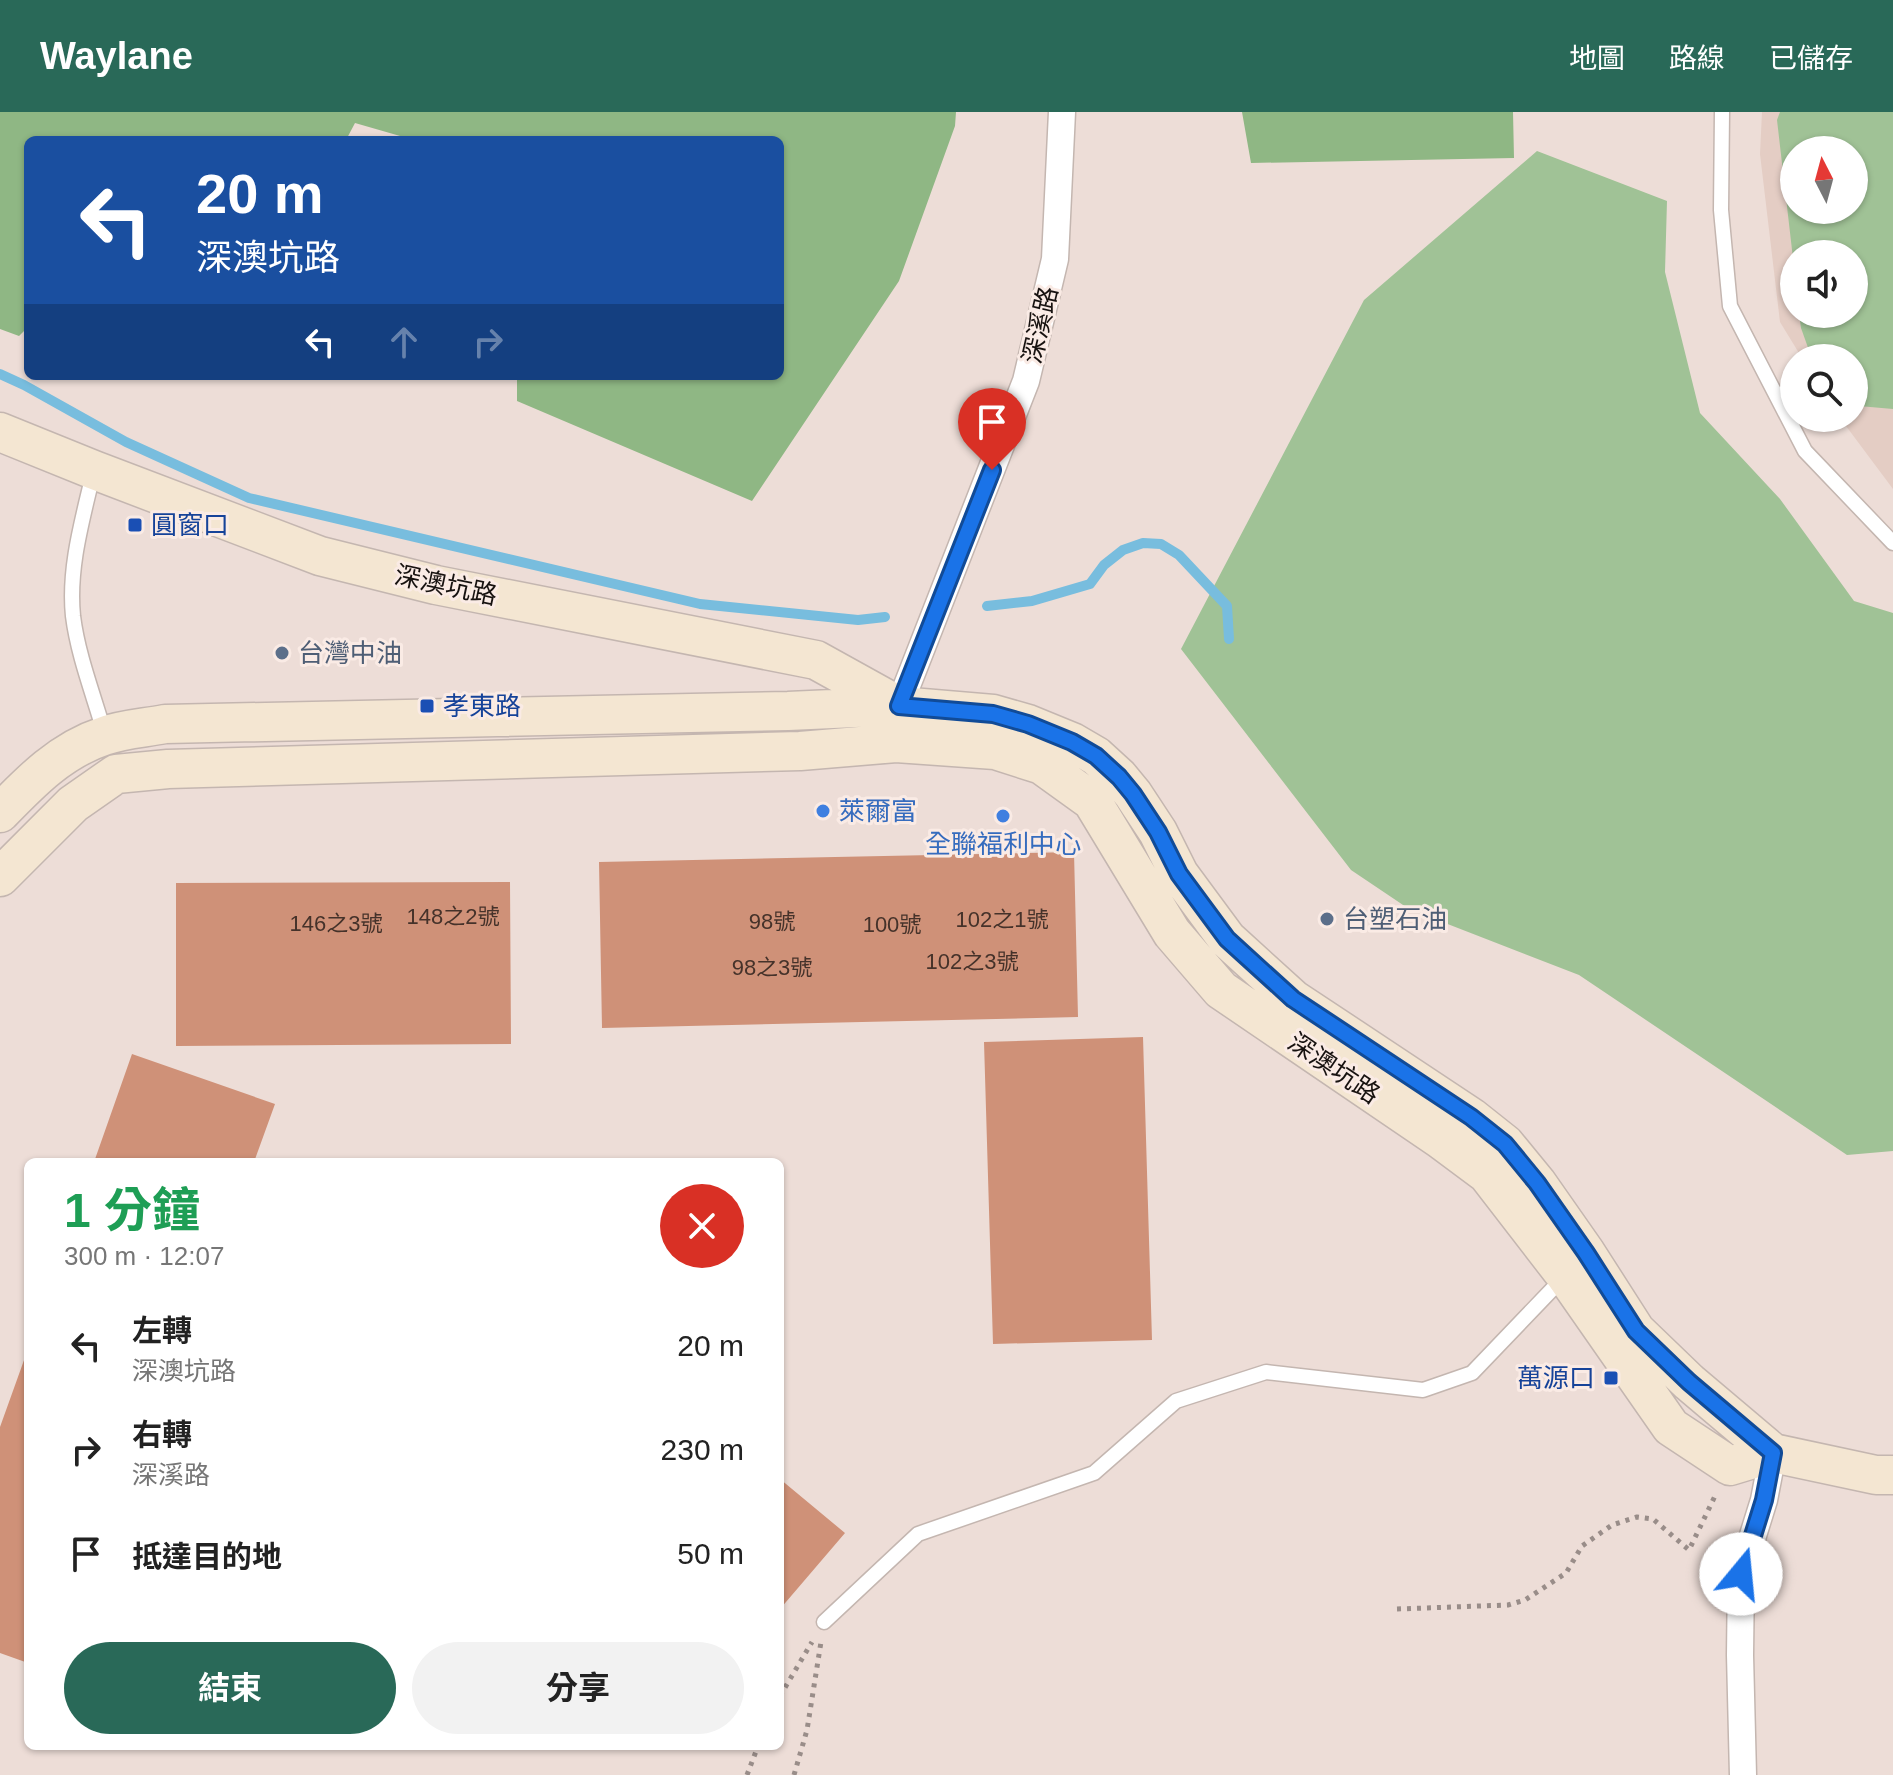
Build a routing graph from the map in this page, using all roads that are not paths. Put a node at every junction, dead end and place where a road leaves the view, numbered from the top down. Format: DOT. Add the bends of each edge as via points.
graph roads {
  1 [pos="1062,112"];
  2 [pos="1722,112"];
  3 [pos="0,432"];
  4 [pos="94,470"];
  5 [pos="1893,543"];
  6 [pos="899,706"];
  7 [pos="105,735"];
  8 [pos="896,743"];
  9 [pos="0,813"];
  10 [pos="0,877"];
  11 [pos="1576,1264"];
  12 [pos="1773,1453"];
  13 [pos="1893,1475"];
  14 [pos="824,1622"];
  15 [pos="1743,1775"];
  1 -- 6 [label="street, 深溪路" via="1055,259 1026,381"];
  2 -- 5 [label="lane" via="1721,210 1730,306 1805,451"];
  3 -- 4 [label="main road, 深澳坑路"];
  4 -- 6 [label="main road, 深澳坑路" via="320,556 436,585 816,660"];
  4 -- 7 [label="lane" via="75,556 73,614"];
  6 -- 7 [label="main road" via="165,724"];
  6 -- 8 [label="main road"];
  6 -- 11 [label="main road, 深澳坑路" via="993,714 1096,756 1133,794 1179,874 1227,939 1293,999 1505,1144 1537,1183"];
  7 -- 9 [label="main road" via="65,754"];
  8 -- 10 [label="main road" via="800,751 116,774 73,804"];
  8 -- 11 [label="main road, 深澳坑路" via="995,750 1042,765 1092,801 1172,933 1221,990 1487,1174"];
  11 -- 12 [label="main road, 深澳坑路" via="1689,1382"];
  11 -- 12 [label="main road, 深澳坑路" via="1671,1427 1730,1466"];
  11 -- 14 [label="lane" via="1472,1373 1423,1390 1266,1372 1176,1401 1094,1473 918,1534"];
  12 -- 13 [label="main road, 深澳坑路"];
  12 -- 15 [label="street" via="1741,1574"];
}
